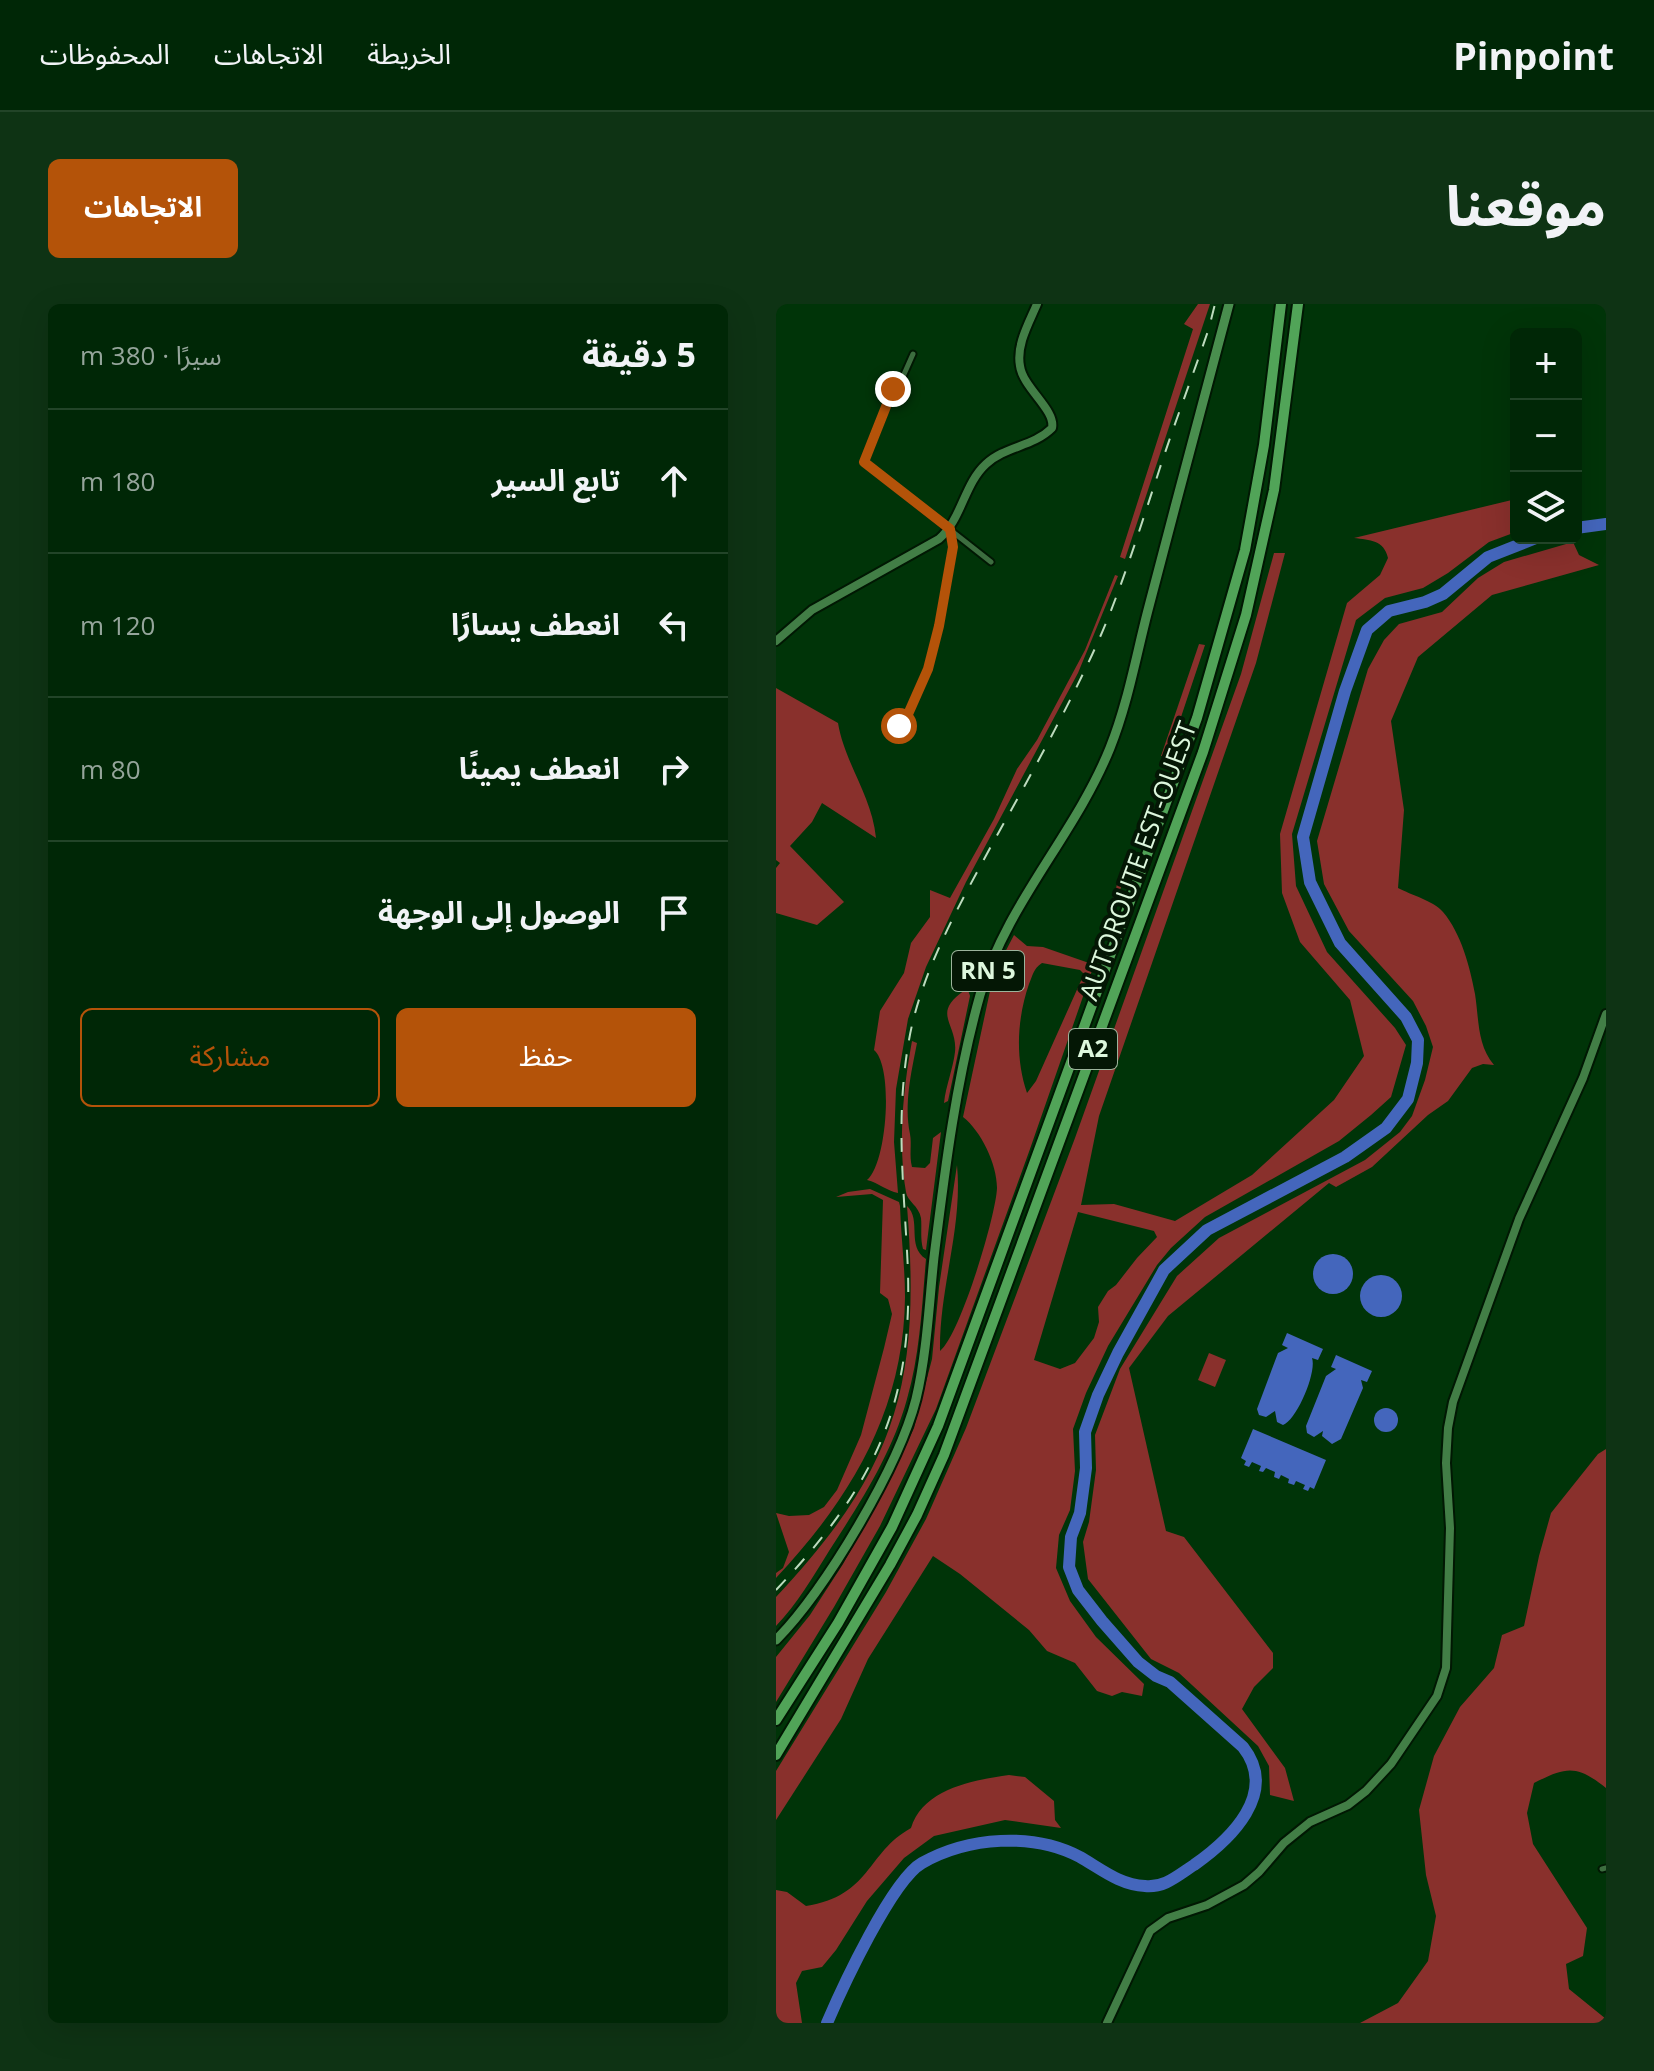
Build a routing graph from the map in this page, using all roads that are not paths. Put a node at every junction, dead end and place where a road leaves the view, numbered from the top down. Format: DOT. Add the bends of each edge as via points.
graph roads {
  1 [pos="1037,304"];
  2 [pos="1229,304"];
  3 [pos="1281,304"];
  4 [pos="1298,304"];
  5 [pos="913,354"];
  6 [pos="950,529"];
  7 [pos="991,562"];
  8 [pos="776,641"];
  9 [pos="891,728"];
  10 [pos="1606,1014"];
  11 [pos="776,1640"];
  12 [pos="776,1720"];
  13 [pos="776,1755"];
  14 [pos="1107,2023"];
  1 -- 6 [label="street" via="1022,339 1019,365 1053,424 1046,434 984,466"];
  2 -- 11 [label="main road, RN 5" via="1110,749 1011,920 979,997 955,1109 912,1411 890,1465 851,1534 809,1601"];
  3 -- 12 [label="highway, AUTOROUTE EST-OUEST / A2" via="1245,550 1197,718 938,1426 892,1527"];
  4 -- 13 [label="highway, AUTOROUTE EST-OUEST / A2" via="1266,533 1203,752 944,1455 890,1565"];
  5 -- 6 [label="street" via="864,462"];
  6 -- 7 [label="street"];
  6 -- 8 [label="street" via="812,610"];
  6 -- 9 [label="street" via="953,547 928,669 905,721"];
  10 -- 14 [label="street" via="1519,1219 1453,1402 1446,1463 1446,1668 1437,1696 1366,1791 1310,1822 1244,1885 1150,1931"];
}
